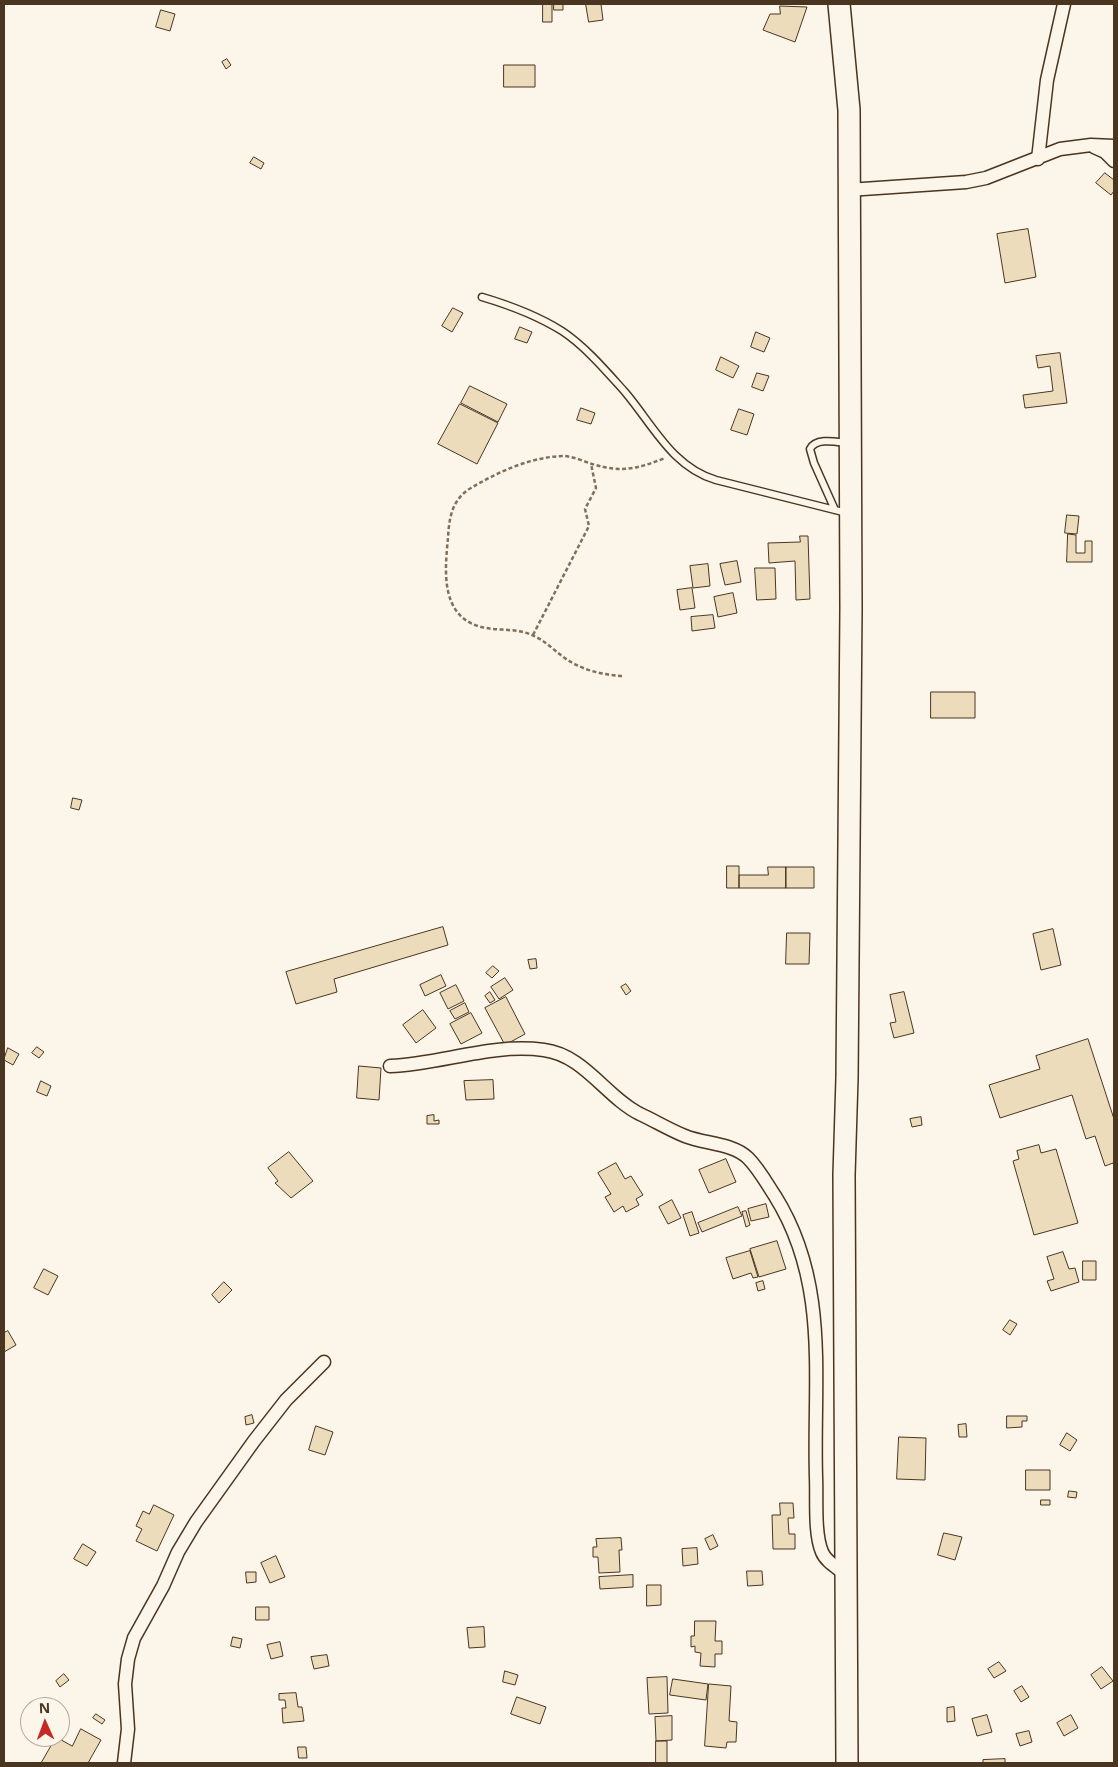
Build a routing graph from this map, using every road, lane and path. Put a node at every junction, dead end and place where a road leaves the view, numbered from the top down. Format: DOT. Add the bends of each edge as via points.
graph roads {
  1 [pos="839,4"];
  2 [pos="1064,4"];
  3 [pos="1091,145"];
  4 [pos="1114,146"];
  5 [pos="1038,159"];
  6 [pos="1114,161"];
  7 [pos="848,190"];
  8 [pos="482,297"];
  9 [pos="851,444"];
  10 [pos="674,455"];
  11 [pos="590,464"];
  12 [pos="843,512"];
  13 [pos="533,635"];
  14 [pos="622,676"];
  15 [pos="390,1066"];
  16 [pos="324,1362"];
  17 [pos="846,1575"];
  18 [pos="124,1763"];
  19 [pos="847,1763"];
  1 -- 7 [label="highway" via="849,110"];
  2 -- 5 [label="street" via="1048,80"];
  3 -- 4 [label="street"];
  3 -- 5 [label="street" via="1060,149"];
  3 -- 6 [label="street"];
  5 -- 7 [label="street" via="966,182"];
  7 -- 9 [label="highway"];
  8 -- 10 [label="lane" via="512,306 563,332 625,392"];
  9 -- 12 [label="highway"];
  9 -- 12 [label="lane" via="825,442 811,447 814,463"];
  10 -- 11 [label="path" via="638,468 612,470"];
  10 -- 12 [label="lane" via="700,475"];
  11 -- 13 [label="path" via="596,488 585,509 588,526"];
  11 -- 13 [label="path" via="565,456 519,464 469,489 456,502 449,518 444,576 450,600 460,614 478,626"];
  12 -- 17 [label="highway"];
  13 -- 14 [label="path" via="570,662 588,670"];
  15 -- 17 [label="street" via="491,1050 533,1049 558,1053 574,1062 632,1110 687,1136 736,1151 748,1158 784,1210 808,1273 817,1349 818,1540 824,1556"];
  16 -- 18 [label="street" via="286,1400 196,1522 134,1638 126,1684 128,1729"];
  17 -- 19 [label="highway"];
}
